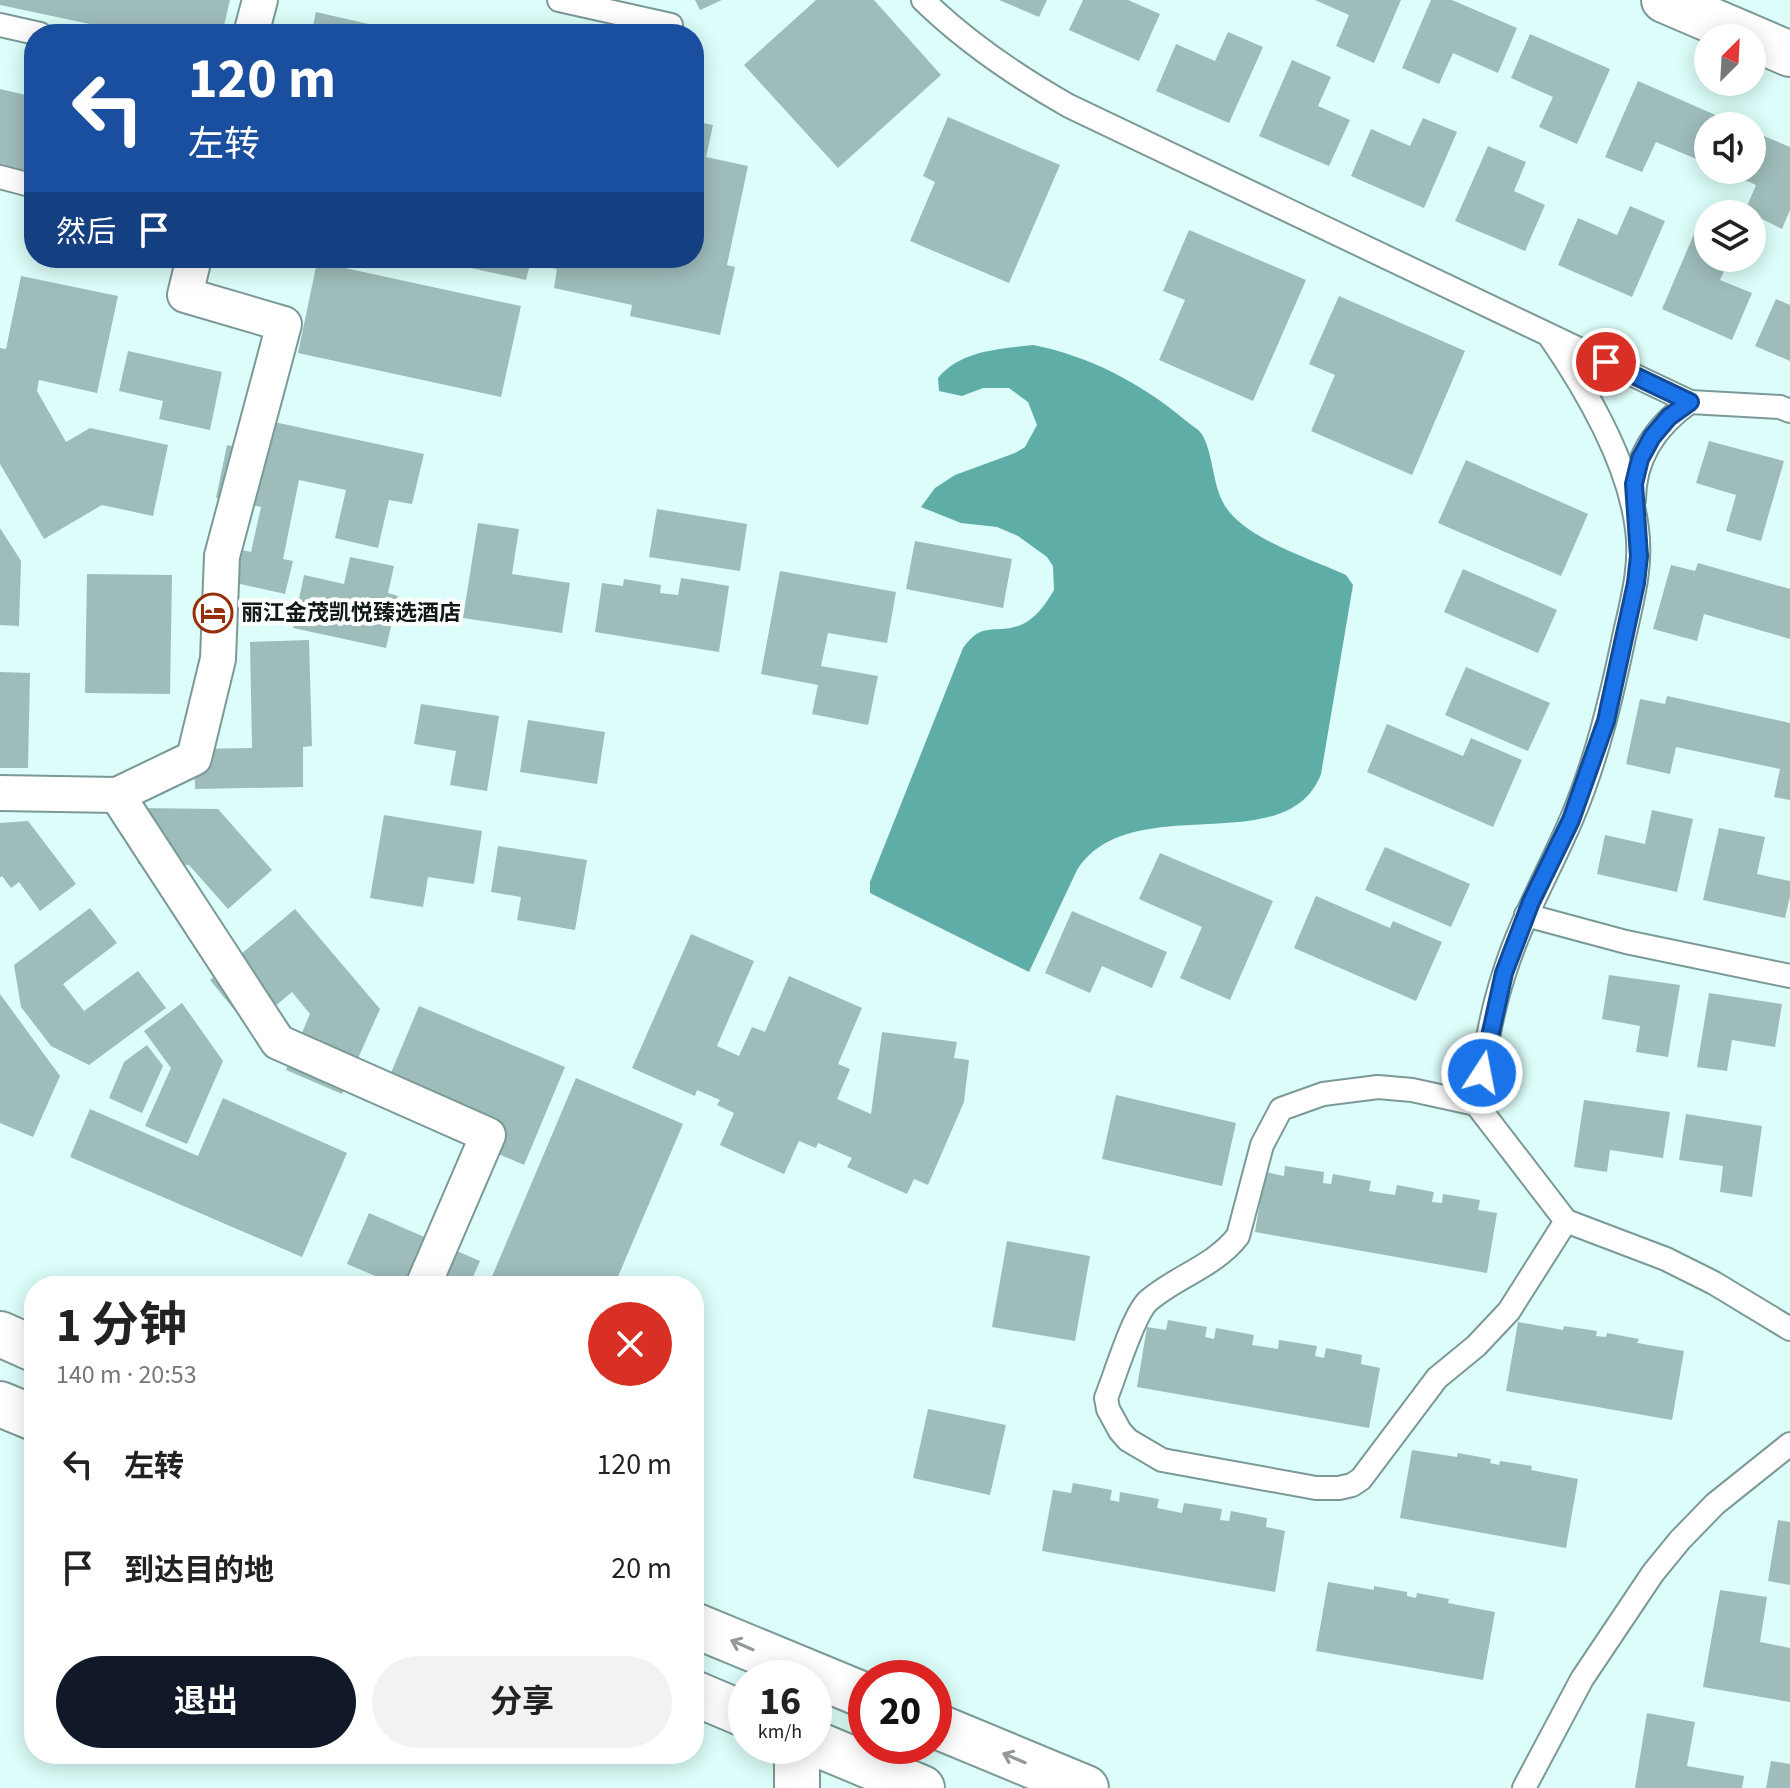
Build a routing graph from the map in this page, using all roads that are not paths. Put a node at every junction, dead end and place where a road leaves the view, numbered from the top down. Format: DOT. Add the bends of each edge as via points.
graph roads {
  1 [pos="260,0"];
  2 [pos="559,0"];
  3 [pos="923,0"];
  4 [pos="1664,0"];
  5 [pos="254,24"];
  6 [pos="667,24"];
  7 [pos="0,25"];
  8 [pos="24,30"];
  9 [pos="1790,54"];
  10 [pos="0,177"];
  11 [pos="24,183"];
  12 [pos="192,268"];
  13 [pos="1550,336"];
  14 [pos="1690,402"];
  15 [pos="1790,411"];
  16 [pos="1634,510"];
  17 [pos="0,793"];
  18 [pos="117,795"];
  19 [pos="1526,915"];
  20 [pos="1790,976"];
  21 [pos="1476,1104"];
  22 [pos="1566,1221"];
  23 [pos="427,1276"];
  24 [pos="1790,1329"];
  25 [pos="0,1334"];
  26 [pos="24,1345"];
  27 [pos="0,1404"];
  28 [pos="24,1414"];
  29 [pos="1790,1444"];
  30 [pos="704,1629"];
  31 [pos="848,1689"];
  32 [pos="704,1697"];
  33 [pos="728,1707"];
  34 [pos="952,1732"];
  35 [pos="832,1750"];
  36 [pos="797,1764"];
  37 [pos="797,1788"];
  38 [pos="922,1788"];
  39 [pos="1086,1788"];
  40 [pos="1524,1788"];
  1 -- 5 [label="street"];
  2 -- 6 [label="lane"];
  3 -- 13 [label="lane" via="984,53 1069,106"];
  4 -- 9 [label="main road"];
  7 -- 8 [label="lane"];
  10 -- 11 [label="lane"];
  12 -- 18 [label="street" via="185,295 284,324 222,556 218,659 194,758"];
  13 -- 14 [label="lane"];
  13 -- 16 [label="lane" via="1596,413"];
  14 -- 15 [label="lane"];
  14 -- 16 [label="lane" via="1669,417 1640,459"];
  16 -- 19 [label="lane" via="1636,583 1606,721 1571,820"];
  17 -- 18 [label="street"];
  18 -- 23 [label="street" via="278,1042 488,1135"];
  19 -- 20 [label="lane"];
  19 -- 21 [label="lane" via="1497,998"];
  21 -- 22 [label="lane"];
  21 -- 22 [label="lane" via="1378,1087 1323,1094 1281,1109 1262,1145 1238,1236 1198,1270 1146,1302 1135,1322 1106,1398 1120,1431 1162,1460 1316,1488 1352,1485 1437,1378 1509,1311"];
  22 -- 24 [label="lane" via="1666,1259"];
  25 -- 26 [label="main road"];
  27 -- 28 [label="main road"];
  29 -- 40 [label="lane" via="1715,1504 1653,1573 1582,1679"];
  31 -- 30 [label="main road, one-way"];
  32 -- 33 [label="main road"];
  39 -- 34 [label="main road, one-way"];
  35 -- 38 [label="main road"];
  36 -- 37 [label="main road"];
}
